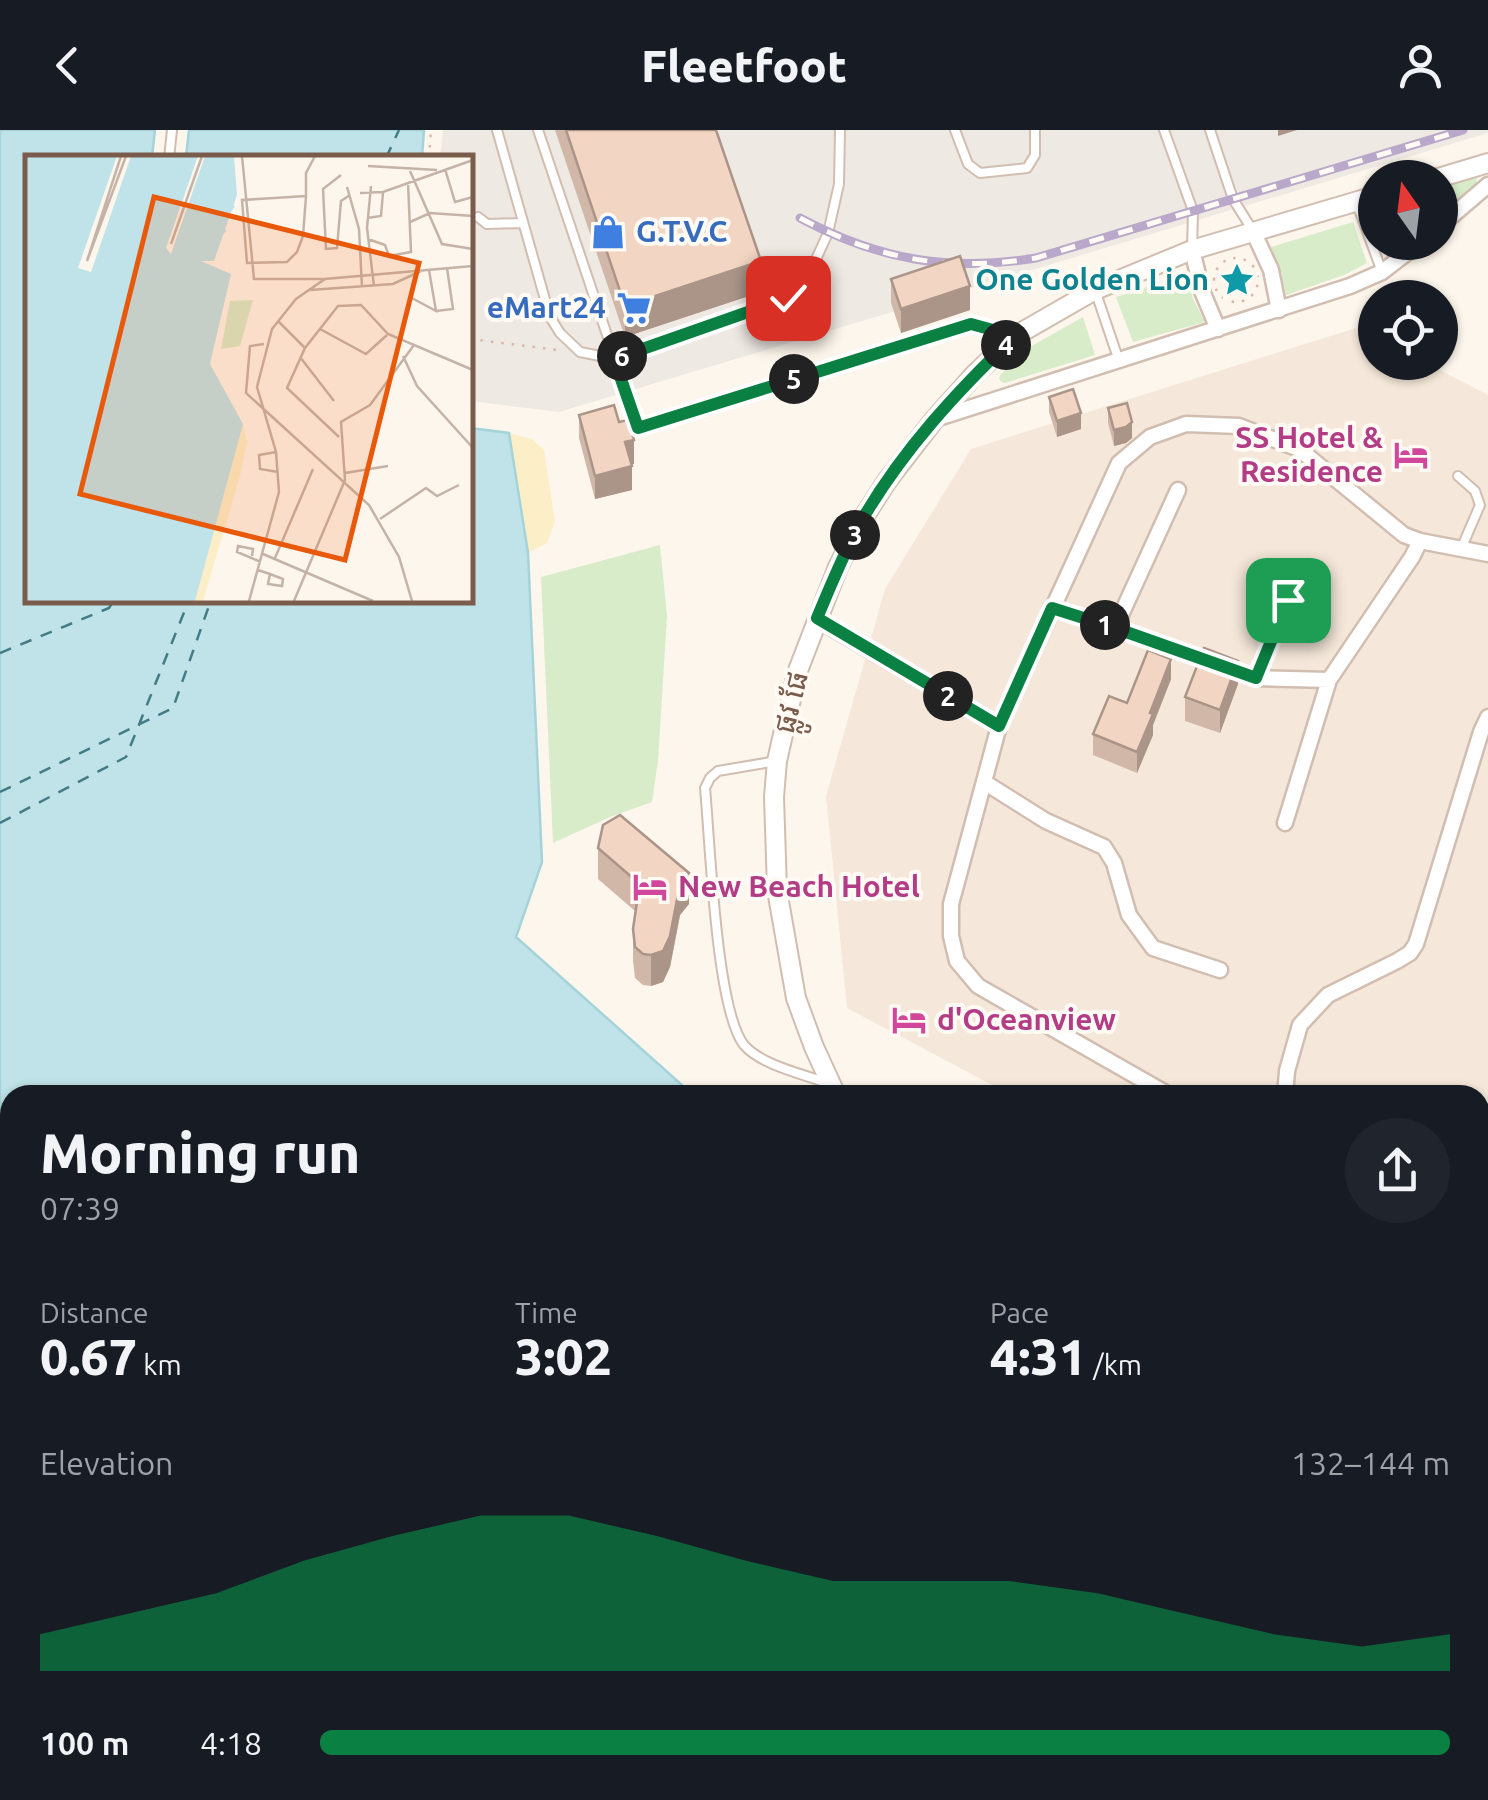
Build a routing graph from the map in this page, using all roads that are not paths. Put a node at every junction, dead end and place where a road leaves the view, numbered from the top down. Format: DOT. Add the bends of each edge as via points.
graph roads {
  1 [pos="172,130"];
  2 [pos="497,130"];
  3 [pos="538,130"];
  4 [pos="840,130"];
  5 [pos="955,130"];
  6 [pos="1036,130"];
  7 [pos="1164,130"];
  8 [pos="1210,130"];
  9 [pos="169,155"];
  10 [pos="1488,163"];
  11 [pos="1458,172"];
  12 [pos="1488,184"];
  13 [pos="1358,200"];
  14 [pos="1458,210"];
  15 [pos="478,218"];
  16 [pos="524,223"];
  17 [pos="1254,231"];
  18 [pos="1192,250"];
  19 [pos="1379,260"];
  20 [pos="1398,260"];
  21 [pos="1382,272"];
  22 [pos="1095,290"];
  23 [pos="1279,310"];
  24 [pos="1218,330"];
  25 [pos="1015,336"];
  26 [pos="614,359"];
  27 [pos="1119,361"];
  28 [pos="934,420"];
  29 [pos="1458,476"];
  30 [pos="1178,490"];
  31 [pos="1420,542"];
  32 [pos="1461,549"];
  33 [pos="1488,554"];
  34 [pos="1274,574"];
  35 [pos="1052,608"];
  36 [pos="817,618"];
  37 [pos="1115,628"];
  38 [pos="1256,678"];
  39 [pos="1329,680"];
  40 [pos="1488,717"];
  41 [pos="999,726"];
  42 [pos="776,761"];
  43 [pos="984,782"];
  44 [pos="1285,823"];
  45 [pos="1220,970"];
  46 [pos="824,1085"];
  47 [pos="831,1085"];
  48 [pos="1151,1085"];
  49 [pos="1285,1085"];
  1 -- 9 [label="lane"];
  2 -- 16 [label="lane"];
  3 -- 26 [label="lane"];
  4 -- 26 [label="lane" via="839,184 828,232 800,289"];
  5 -- 6 [label="lane" via="968,164 980,173 1028,168"];
  7 -- 18 [label="lane" via="1193,211"];
  8 -- 17 [label="lane" via="1234,199"];
  10 -- 11 [label="street"];
  12 -- 14 [label="street"];
  13 -- 17 [label="street, ផ្លូវ ផែ"];
  15 -- 16 [label="lane"];
  16 -- 26 [label="lane" via="560,333 580,352"];
  17 -- 18 [label="street, ផ្លូវ ផែ"];
  17 -- 23 [label="street"];
  18 -- 22 [label="street, ផ្លូវ ផែ"];
  18 -- 24 [label="street"];
  19 -- 21 [label="lane"];
  20 -- 21 [label="street"];
  21 -- 23 [label="street"];
  22 -- 25 [label="street, ផ្លូវ ផែ"];
  22 -- 27 [label="lane"];
  23 -- 24 [label="street"];
  24 -- 27 [label="street"];
  25 -- 26 [label="lane" via="971,324 638,428"];
  25 -- 28 [label="street, ផ្លូវ ផែ"];
  27 -- 28 [label="street"];
  28 -- 36 [label="street, ផ្លូវ ផែ" via="862,520"];
  29 -- 32 [label="lane" via="1479,496 1480,506"];
  30 -- 37 [label="street"];
  31 -- 32 [label="street"];
  31 -- 35 [label="street" via="1298,450 1238,426 1186,424 1150,437 1119,462"];
  31 -- 39 [label="street"];
  32 -- 33 [label="street"];
  34 -- 38 [label="street" via="1288,600"];
  35 -- 37 [label="street"];
  35 -- 41 [label="street"];
  36 -- 41 [label="street"];
  36 -- 42 [label="street, ផ្លូវ ផែ" via="796,673"];
  37 -- 38 [label="street"];
  38 -- 39 [label="street"];
  39 -- 44 [label="street"];
  40 -- 49 [label="street" via="1416,944 1328,995 1300,1025"];
  41 -- 43 [label="street"];
  42 -- 46 [label="lane" via="718,772 705,788 720,955 733,1026 744,1044 758,1057"];
  42 -- 47 [label="street, ផ្លូវ ផែ" via="776,890 796,998"];
  43 -- 45 [label="street" via="1104,847 1129,915 1153,948"];
  43 -- 48 [label="street" via="951,904 957,961 978,986"];
}
